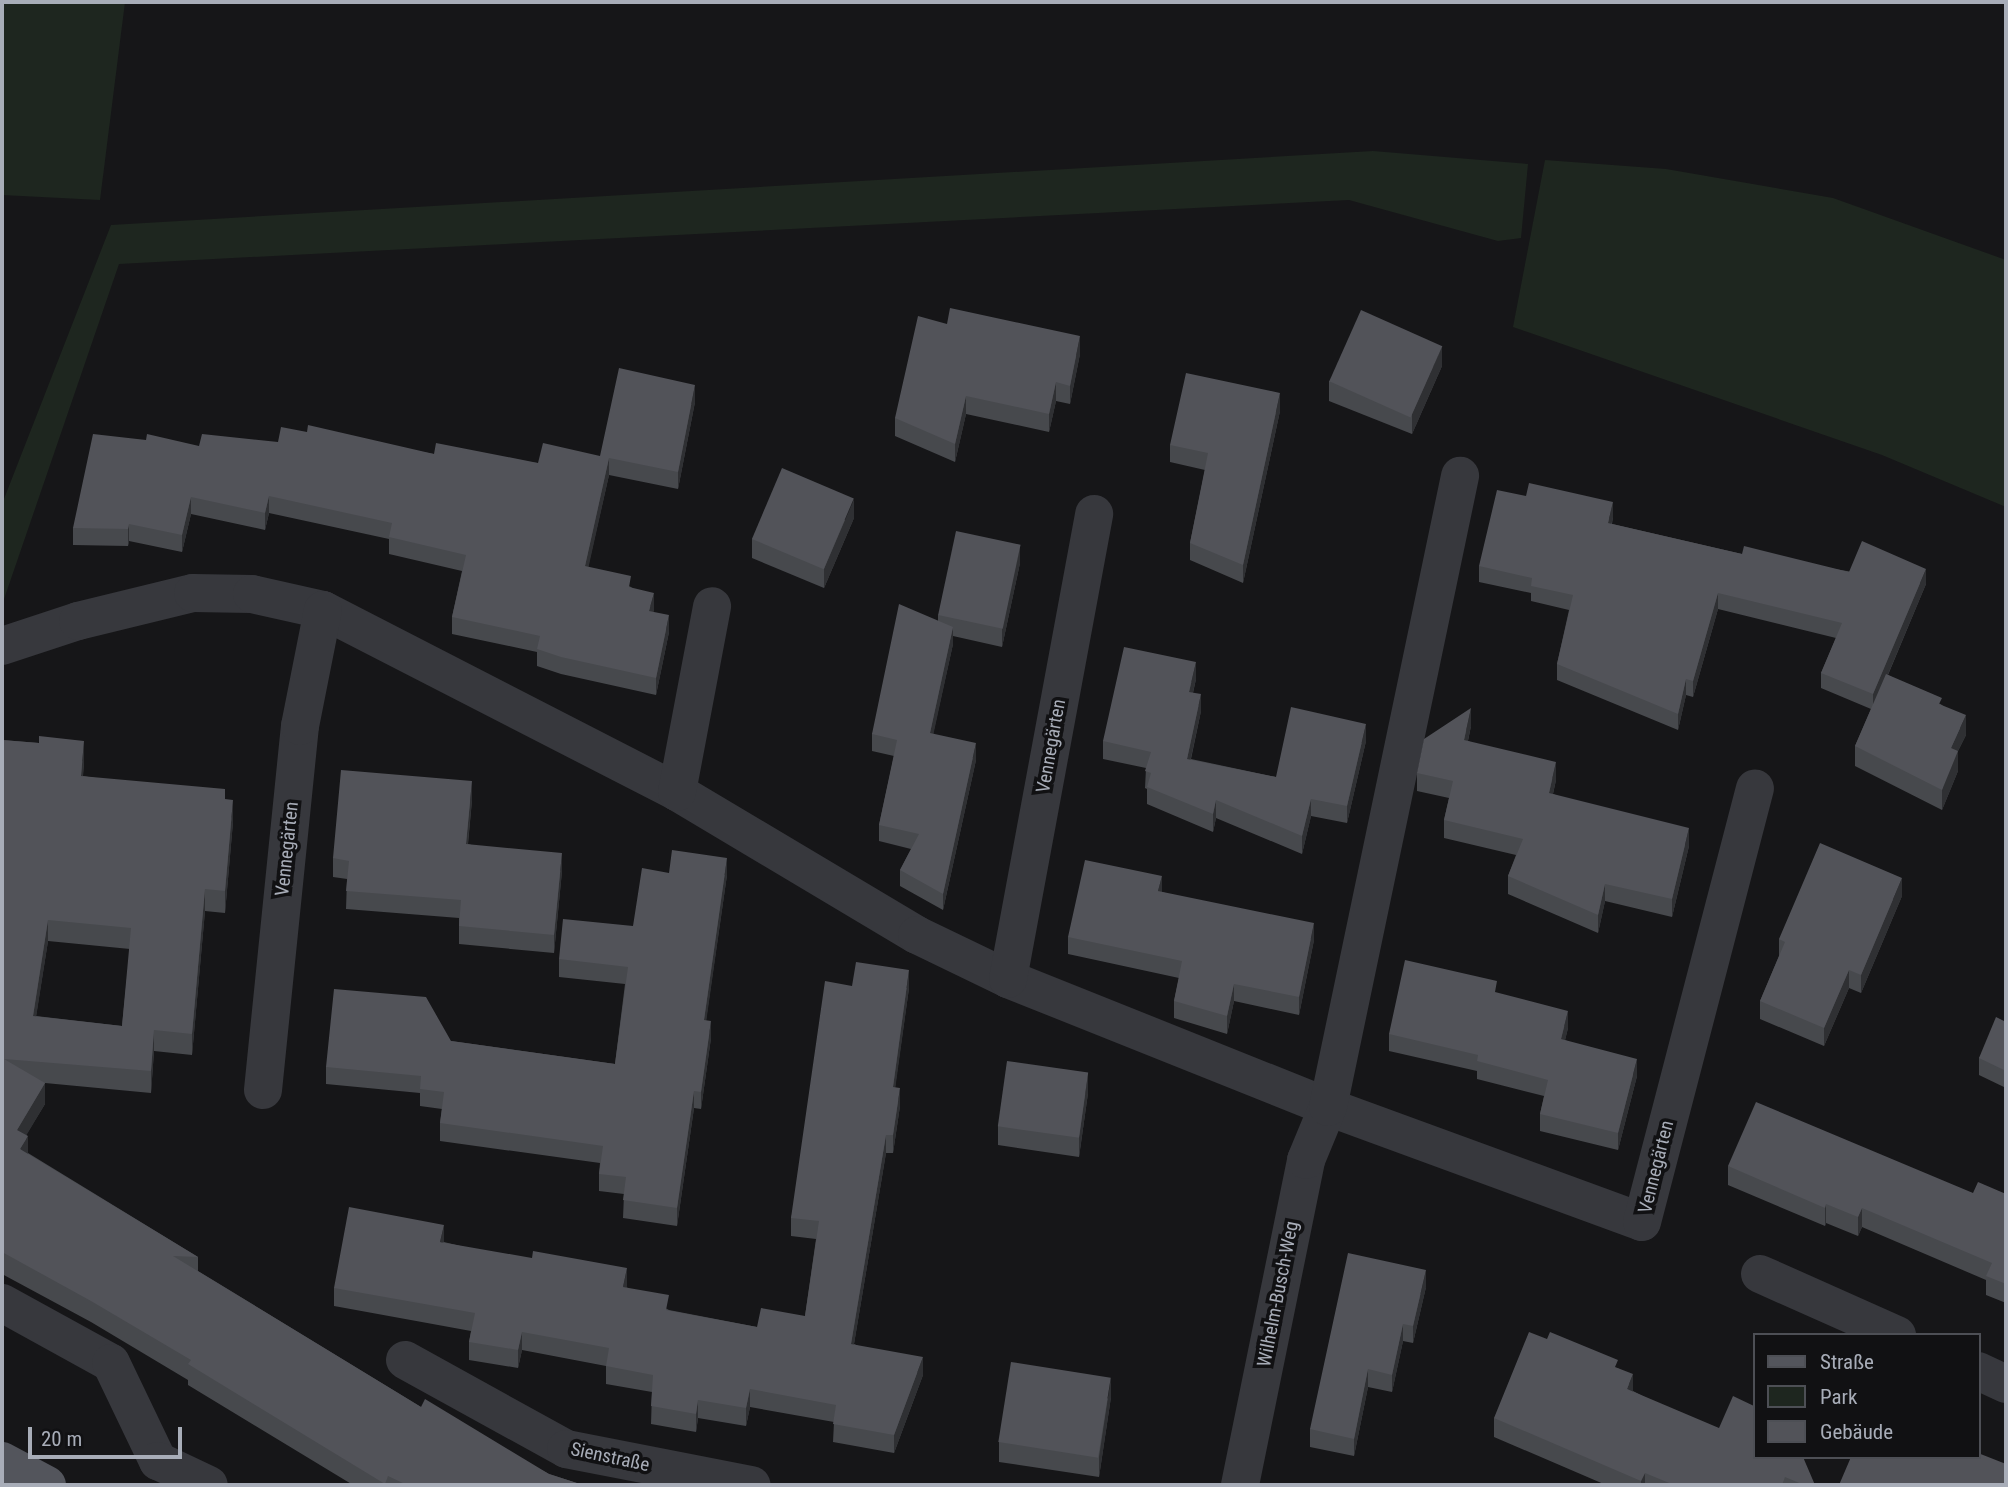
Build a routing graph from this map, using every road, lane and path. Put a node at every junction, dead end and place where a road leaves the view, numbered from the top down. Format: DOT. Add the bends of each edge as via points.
graph roads {
  1 [pos="1460,476"];
  2 [pos="1094,514"];
  3 [pos="712,606"];
  4 [pos="323,610"];
  5 [pos="2,646"];
  6 [pos="1755,788"];
  7 [pos="677,792"];
  8 [pos="1008,979"];
  9 [pos="263,1090"];
  10 [pos="1328,1107"];
  11 [pos="1760,1274"];
  12 [pos="2,1303"];
  13 [pos="1893,1333"];
  14 [pos="405,1360"];
  15 [pos="1980,1372"];
  16 [pos="2006,1384"];
  17 [pos="2,1461"];
  18 [pos="47,1485"];
  19 [pos="209,1485"];
  20 [pos="752,1485"];
  21 [pos="1240,1485"];
  1 -- 10 [label="street"];
  2 -- 8 [label="street, Vennegärten"];
  3 -- 7 [label="street"];
  4 -- 5 [label="street, Vennegärten" via="252,594 193,593 78,621"];
  4 -- 7 [label="street, Vennegärten"];
  4 -- 9 [label="street, Vennegärten" via="300,726"];
  6 -- 10 [label="street, Vennegärten" via="1642,1222"];
  7 -- 8 [label="street, Vennegärten" via="917,935"];
  8 -- 10 [label="street, Vennegärten"];
  10 -- 21 [label="street, Wilhelm-Busch-Weg" via="1306,1160"];
  11 -- 13 [label="street"];
  12 -- 19 [label="street" via="111,1363 158,1461"];
  14 -- 20 [label="street, Sienstraße" via="566,1449"];
  15 -- 16 [label="street"];
  17 -- 18 [label="main road"];
}
